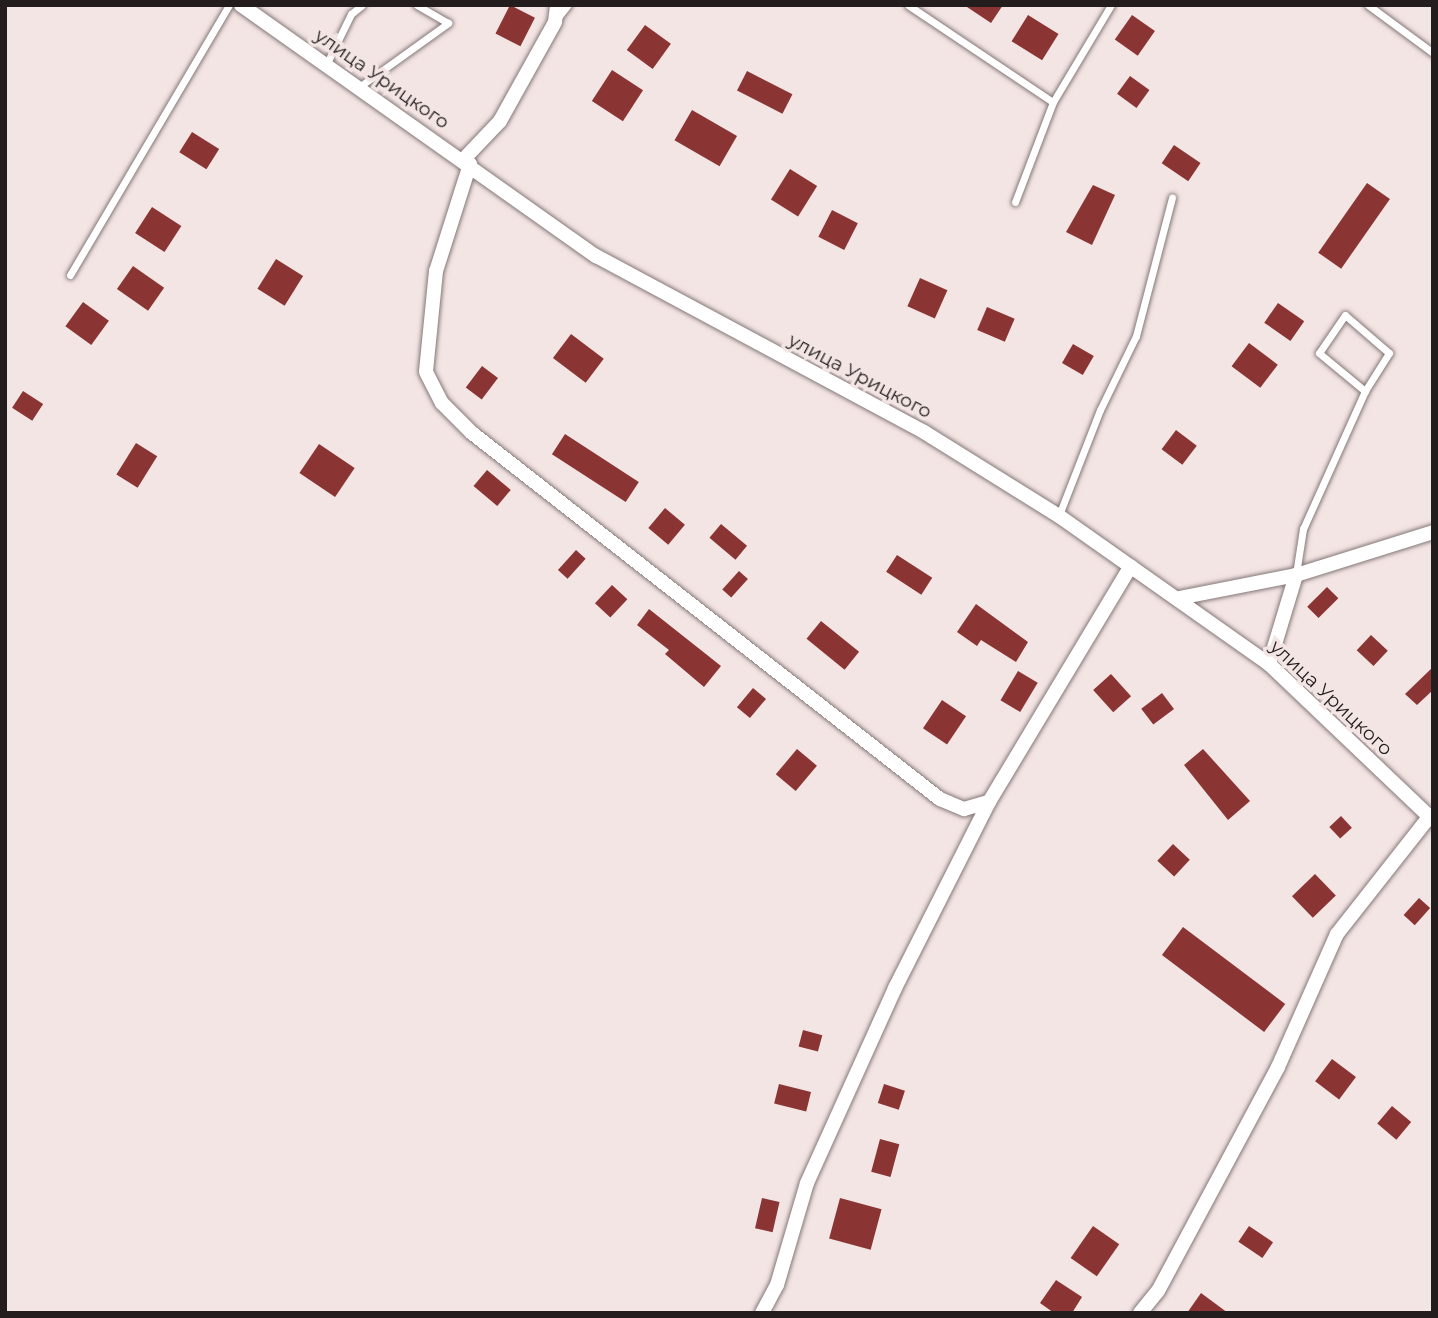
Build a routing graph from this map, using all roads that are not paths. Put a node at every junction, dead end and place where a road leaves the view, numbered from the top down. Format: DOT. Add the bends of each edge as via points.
graph roads {
  1 [pos="229,5"];
  2 [pos="241,5"];
  3 [pos="362,5"];
  4 [pos="417,5"];
  5 [pos="557,5"];
  6 [pos="568,5"];
  7 [pos="908,5"];
  8 [pos="1111,5"];
  9 [pos="1368,5"];
  10 [pos="555,22"];
  11 [pos="1433,53"];
  12 [pos="327,63"];
  13 [pos="358,88"];
  14 [pos="1053,102"];
  15 [pos="467,162"];
  16 [pos="1172,198"];
  17 [pos="1015,202"];
  18 [pos="70,275"];
  19 [pos="1365,391"];
  20 [pos="1059,516"];
  21 [pos="1433,532"];
  22 [pos="1131,565"];
  23 [pos="1296,575"];
  24 [pos="1179,598"];
  25 [pos="1269,664"];
  26 [pos="989,802"];
  27 [pos="1431,818"];
  28 [pos="1146,1310"];
  29 [pos="762,1313"];
  1 -- 18 [label="lane"];
  2 -- 12 [label="street, улица Урицкого"];
  3 -- 12 [label="lane" via="352,13"];
  4 -- 13 [label="lane" via="448,23"];
  5 -- 10 [label="street"];
  6 -- 10 [label="lane"];
  7 -- 14 [label="lane"];
  8 -- 14 [label="lane"];
  9 -- 11 [label="lane"];
  10 -- 15 [label="street" via="500,121"];
  12 -- 13 [label="street, улица Урицкого"];
  13 -- 15 [label="street, улица Урицкого"];
  14 -- 17 [label="lane"];
  15 -- 20 [label="street, улица Урицкого" via="596,256 924,432"];
  15 -- 26 [label="street" via="436,271 426,372 442,403 472,433 940,799 964,808"];
  16 -- 20 [label="lane" via="1136,337 1100,410"];
  19 -- 19 [label="lane" via="1389,352 1345,315 1319,353"];
  19 -- 23 [label="lane" via="1303,529"];
  20 -- 22 [label="street, улица Урицкого"];
  21 -- 23 [label="street"];
  22 -- 24 [label="street, улица Урицкого"];
  22 -- 26 [label="street"];
  23 -- 24 [label="street"];
  23 -- 25 [label="street"];
  24 -- 25 [label="street, улица Урицкого"];
  25 -- 27 [label="street, улица Урицкого"];
  26 -- 29 [label="street" via="895,988 807,1183 777,1285"];
  27 -- 28 [label="street" via="1337,934 1278,1067"];
}
